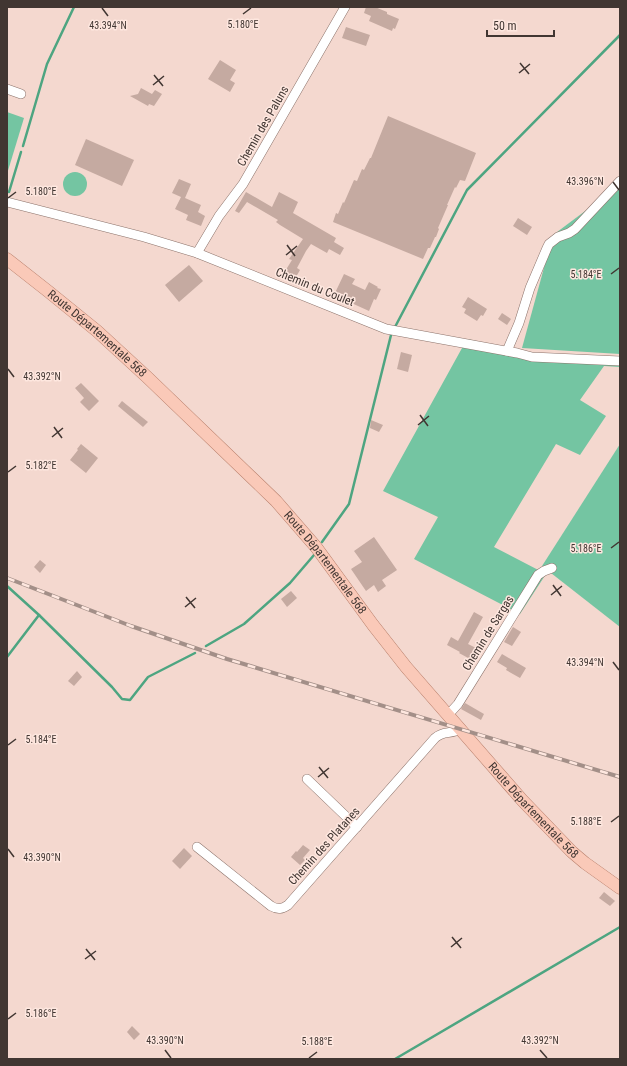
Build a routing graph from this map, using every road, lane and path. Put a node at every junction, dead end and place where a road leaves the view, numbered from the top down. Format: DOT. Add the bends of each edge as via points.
graph roads {
  1 [pos="345,7"];
  2 [pos="7,89"];
  3 [pos="21,94"];
  4 [pos="620,181"];
  5 [pos="7,202"];
  6 [pos="197,254"];
  7 [pos="7,259"];
  8 [pos="508,351"];
  9 [pos="620,361"];
  10 [pos="552,568"];
  11 [pos="448,714"];
  12 [pos="460,728"];
  13 [pos="307,779"];
  14 [pos="357,827"];
  15 [pos="197,847"];
  16 [pos="620,888"];
  1 -- 6 [label="street, Chemin des Paluns" via="243,184 219,216"];
  2 -- 3 [label="street"];
  4 -- 8 [label="street" via="575,230 549,244"];
  5 -- 6 [label="street, Chemin du Coulet" via="144,237"];
  6 -- 8 [label="street, Chemin du Coulet" via="386,329"];
  7 -- 11 [label="main road, Route Départementale 568" via="102,336 276,501 316,547 402,662"];
  8 -- 9 [label="street, Chemin du Coulet" via="532,357"];
  10 -- 11 [label="street, Chemin de Sargas" via="538,575 458,704"];
  11 -- 12 [label="main road, Route Départementale 568"];
  12 -- 14 [label="street, Chemin des Platanes" via="438,735"];
  12 -- 16 [label="main road, Route Départementale 568" via="556,836 585,863"];
  13 -- 14 [label="street"];
  14 -- 15 [label="street, Chemin des Platanes" via="288,905 280,909 271,906"];
}
